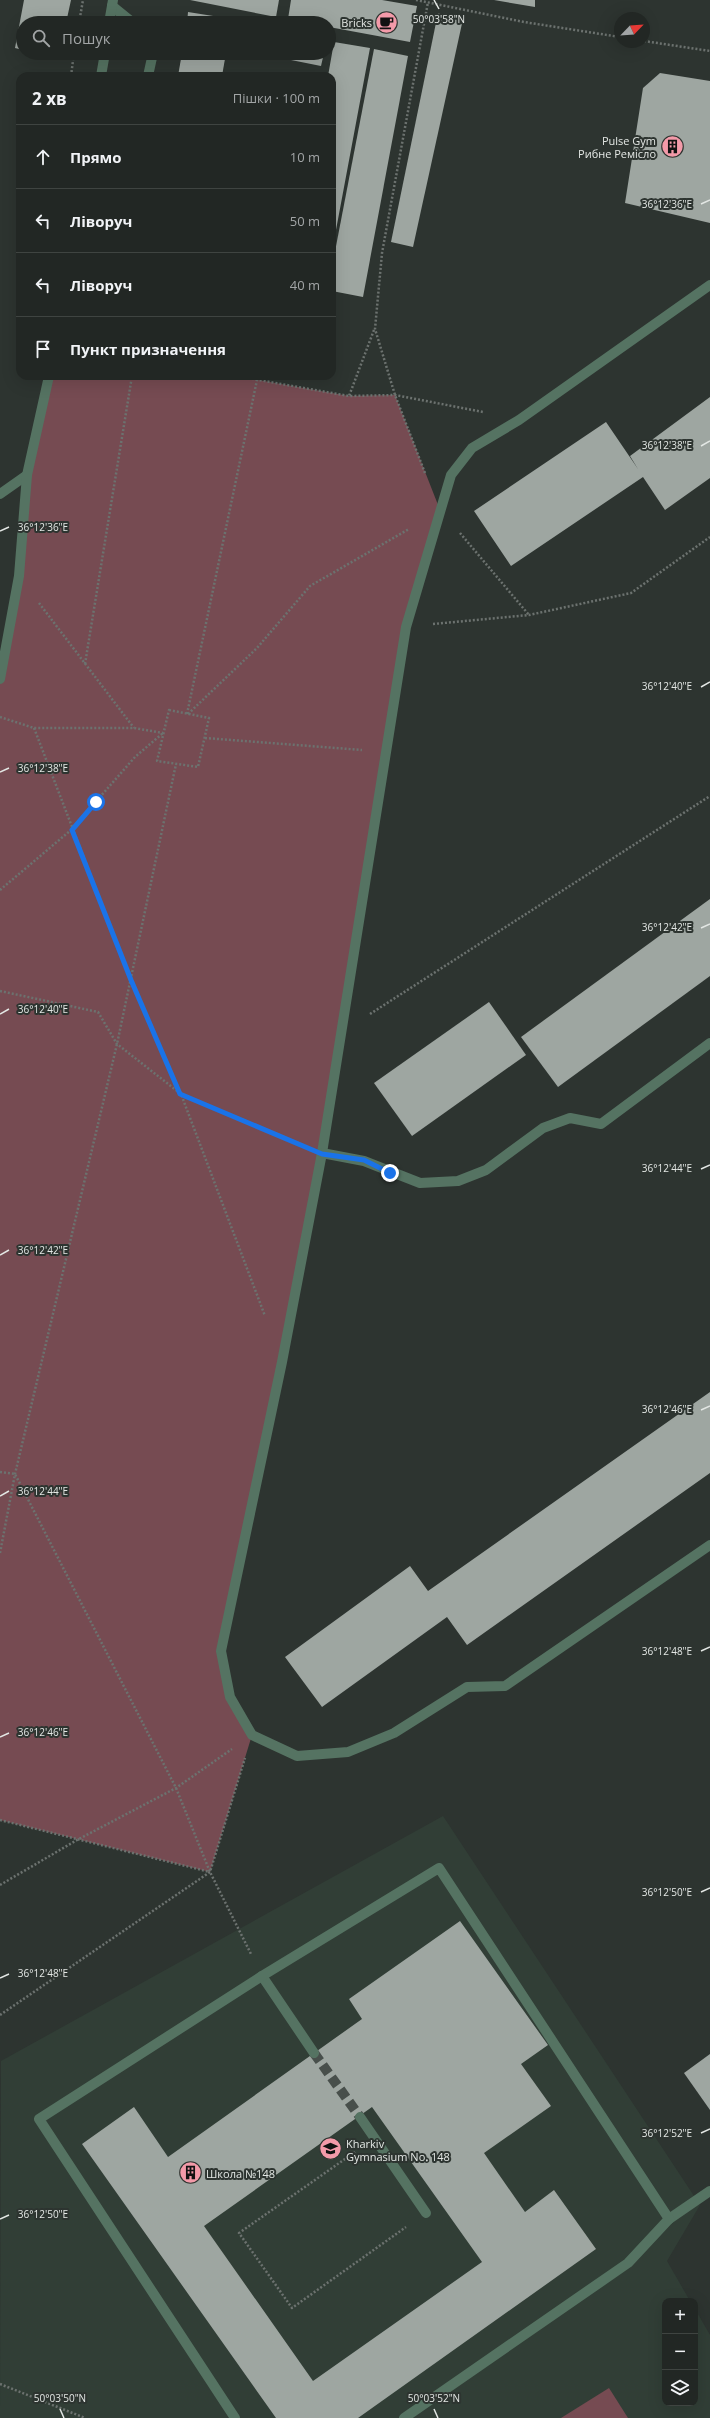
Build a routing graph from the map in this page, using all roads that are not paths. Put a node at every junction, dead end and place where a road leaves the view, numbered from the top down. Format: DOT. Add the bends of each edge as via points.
graph roads {
  1 [pos="112,3"];
  2 [pos="110,16"];
  3 [pos="126,16"];
  4 [pos="104,60"];
  5 [pos="151,60"];
  6 [pos="102,72"];
  7 [pos="149,72"];
  8 [pos="710,285"];
  9 [pos="49,380"];
  10 [pos="27,475"];
  11 [pos="0,494"];
  12 [pos="0,679"];
  13 [pos="710,1043"];
  14 [pos="322,1154"];
  15 [pos="710,1545"];
  16 [pos="262,1976"];
  17 [pos="314,2053"];
  18 [pos="360,2117"];
  19 [pos="710,2191"];
  20 [pos="426,2213"];
  21 [pos="669,2220"];
  22 [pos="235,2418"];
  23 [pos="404,2418"];
  1 -- 2 [label="street"];
  1 -- 3 [label="street"];
  4 -- 6 [label="street"];
  5 -- 7 [label="street"];
  8 -- 14 [label="street" via="519,420 472,448 451,475 406,627"];
  9 -- 10 [label="street"];
  10 -- 11 [label="street"];
  10 -- 12 [label="street" via="19,576"];
  13 -- 14 [label="street" via="601,1124 570,1118 542,1128 486,1170 458,1181 420,1184 364,1160"];
  14 -- 15 [label="street" via="282,1362 221,1651 230,1697 252,1735 297,1756 348,1752 394,1733 467,1687 505,1686"];
  16 -- 17 [label="street"];
  16 -- 21 [label="street" via="438,1868"];
  16 -- 22 [label="street" via="39,2119"];
  18 -- 20 [label="street"];
  19 -- 21 [label="street"];
  21 -- 23 [label="street" via="628,2263"];
}
